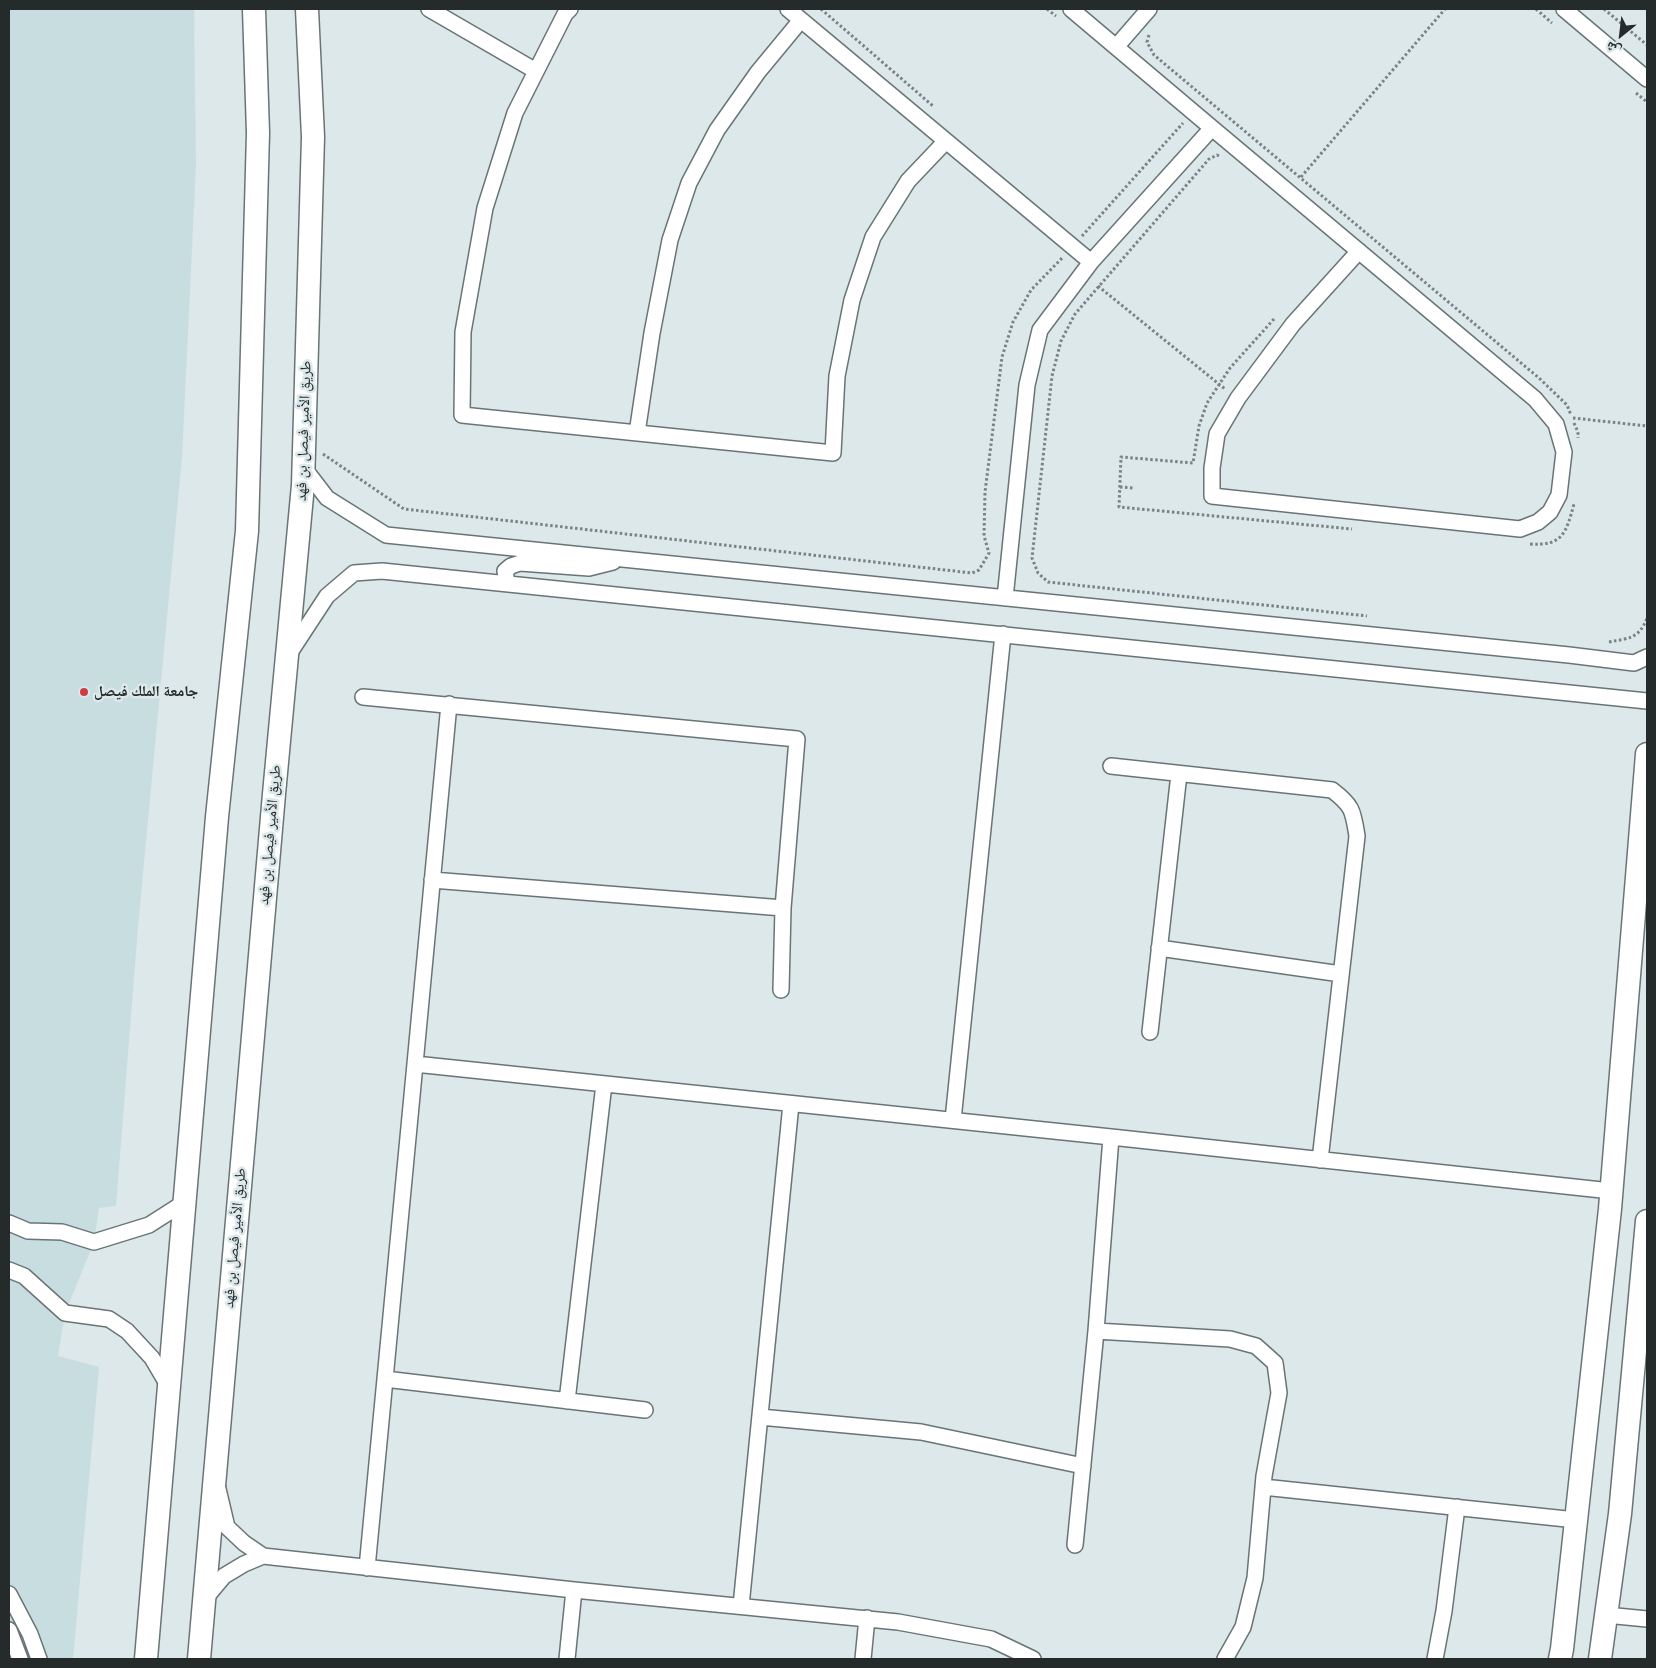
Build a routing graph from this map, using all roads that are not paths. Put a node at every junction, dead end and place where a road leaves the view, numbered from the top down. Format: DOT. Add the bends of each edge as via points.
graph roads {
  1 [pos="254,9"];
  2 [pos="307,9"];
  3 [pos="429,9"];
  4 [pos="570,9"];
  5 [pos="788,9"];
  6 [pos="1071,9"];
  7 [pos="1149,9"];
  8 [pos="1564,9"];
  9 [pos="801,20"];
  10 [pos="1116,47"];
  11 [pos="536,71"];
  12 [pos="1647,79"];
  13 [pos="1212,128"];
  14 [pos="946,140"];
  15 [pos="1359,251"];
  16 [pos="1087,268"];
  17 [pos="637,433"];
  18 [pos="304,468"];
  19 [pos="624,560"];
  20 [pos="507,583"];
  21 [pos="1004,598"];
  22 [pos="1003,634"];
  23 [pos="287,657"];
  24 [pos="1647,657"];
  25 [pos="363,697"];
  26 [pos="1647,701"];
  27 [pos="449,704"];
  28 [pos="1647,754"];
  29 [pos="1111,766"];
  30 [pos="1178,774"];
  31 [pos="432,880"];
  32 [pos="783,908"];
  33 [pos="1159,948"];
  34 [pos="1341,974"];
  35 [pos="781,990"];
  36 [pos="1150,1032"];
  37 [pos="414,1064"];
  38 [pos="604,1084"];
  39 [pos="791,1104"];
  40 [pos="952,1120"];
  41 [pos="1111,1137"];
  42 [pos="1320,1160"];
  43 [pos="1611,1191"];
  44 [pos="185,1202"];
  45 [pos="1647,1221"];
  46 [pos="9,1222"];
  47 [pos="9,1270"];
  48 [pos="1096,1331"];
  49 [pos="384,1379"];
  50 [pos="169,1387"];
  51 [pos="567,1401"];
  52 [pos="645,1410"];
  53 [pos="760,1418"];
  54 [pos="1083,1466"];
  55 [pos="214,1476"];
  56 [pos="1263,1487"];
  57 [pos="1457,1508"];
  58 [pos="1576,1520"];
  59 [pos="1075,1546"];
  60 [pos="263,1556"];
  61 [pos="367,1568"];
  62 [pos="574,1590"];
  63 [pos="9,1594"];
  64 [pos="204,1600"];
  65 [pos="741,1606"];
  66 [pos="1606,1615"];
  67 [pos="867,1618"];
  68 [pos="1647,1620"];
  69 [pos="9,1630"];
  70 [pos="20,1659"];
  71 [pos="39,1659"];
  72 [pos="146,1659"];
  73 [pos="199,1659"];
  74 [pos="567,1659"];
  75 [pos="863,1659"];
  76 [pos="1033,1659"];
  77 [pos="1225,1659"];
  78 [pos="1435,1659"];
  79 [pos="1560,1659"];
  80 [pos="1600,1659"];
  1 -- 44 [label="main road" via="258,133 247,531 217,817"];
  2 -- 18 [label="main road, طريق الأمير فيصل بن فهد" via="313,137"];
  3 -- 11 [label="street"];
  4 -- 11 [label="street"];
  5 -- 9 [label="street"];
  6 -- 10 [label="street"];
  7 -- 10 [label="street"];
  8 -- 12 [label="street"];
  9 -- 14 [label="street"];
  9 -- 17 [label="street" via="758,72 717,130 688,183 670,240"];
  10 -- 13 [label="street"];
  11 -- 17 [label="street" via="515,113 484,208 463,332 462,414"];
  13 -- 15 [label="street"];
  13 -- 16 [label="street"];
  14 -- 16 [label="street" via="1073,246"];
  14 -- 17 [label="street" via="908,181 873,237 852,300 837,376 833,453"];
  15 -- 15 [label="street" via="1535,398 1556,424 1564,452 1559,495 1550,512 1538,522 1520,529 1212,496 1212,468 1218,434 1238,398 1294,324"];
  16 -- 21 [label="street" via="1040,330 1027,385"];
  18 -- 19 [label="street" via="327,498 386,535"];
  18 -- 23 [label="main road, طريق الأمير فيصل بن فهد"];
  19 -- 20 [label="street" via="589,568 520,563 505,571"];
  19 -- 21 [label="street"];
  20 -- 22 [label="street"];
  20 -- 23 [label="street" via="382,571 354,574 327,596"];
  21 -- 24 [label="street" via="1634,663"];
  22 -- 26 [label="street"];
  22 -- 40 [label="street"];
  23 -- 55 [label="main road, طريق الأمير فيصل بن فهد"];
  25 -- 27 [label="street"];
  27 -- 31 [label="street"];
  27 -- 32 [label="street" via="797,739"];
  28 -- 43 [label="main road"];
  29 -- 30 [label="street"];
  30 -- 33 [label="street"];
  30 -- 34 [label="street" via="1332,790 1346,801 1353,812 1357,836"];
  31 -- 32 [label="street"];
  31 -- 37 [label="street"];
  32 -- 35 [label="street"];
  33 -- 34 [label="street"];
  33 -- 36 [label="street"];
  34 -- 42 [label="street"];
  37 -- 38 [label="street"];
  37 -- 49 [label="street"];
  38 -- 39 [label="street"];
  38 -- 51 [label="street"];
  39 -- 40 [label="street"];
  39 -- 53 [label="street"];
  40 -- 41 [label="street"];
  41 -- 42 [label="street"];
  41 -- 48 [label="street"];
  42 -- 43 [label="street"];
  43 -- 58 [label="main road"];
  44 -- 46 [label="street" via="149,1225 94,1242 62,1232 28,1231"];
  44 -- 50 [label="main road"];
  45 -- 66 [label="main road" via="1620,1514"];
  47 -- 50 [label="street" via="24,1276 65,1313 109,1319 127,1331 152,1358"];
  48 -- 54 [label="street"];
  48 -- 56 [label="street" via="1230,1340 1256,1346 1275,1363 1279,1392"];
  49 -- 51 [label="street"];
  49 -- 61 [label="street"];
  50 -- 72 [label="main road"];
  51 -- 52 [label="street"];
  53 -- 54 [label="street" via="921,1432"];
  53 -- 65 [label="street"];
  54 -- 59 [label="street"];
  55 -- 60 [label="street" via="227,1527"];
  55 -- 64 [label="main road, طريق الأمير فيصل بن فهد"];
  56 -- 57 [label="street"];
  56 -- 77 [label="street" via="1255,1578 1244,1627"];
  57 -- 58 [label="street"];
  57 -- 78 [label="street"];
  58 -- 79 [label="main road"];
  60 -- 61 [label="street"];
  60 -- 64 [label="street" via="224,1576"];
  61 -- 62 [label="street"];
  62 -- 65 [label="street"];
  62 -- 74 [label="street"];
  63 -- 71 [label="street"];
  64 -- 73 [label="main road, طريق الأمير فيصل بن فهد"];
  65 -- 67 [label="street"];
  66 -- 68 [label="street"];
  66 -- 80 [label="main road"];
  67 -- 75 [label="street"];
  67 -- 76 [label="street" via="991,1639"];
  69 -- 70 [label="street"];
}
